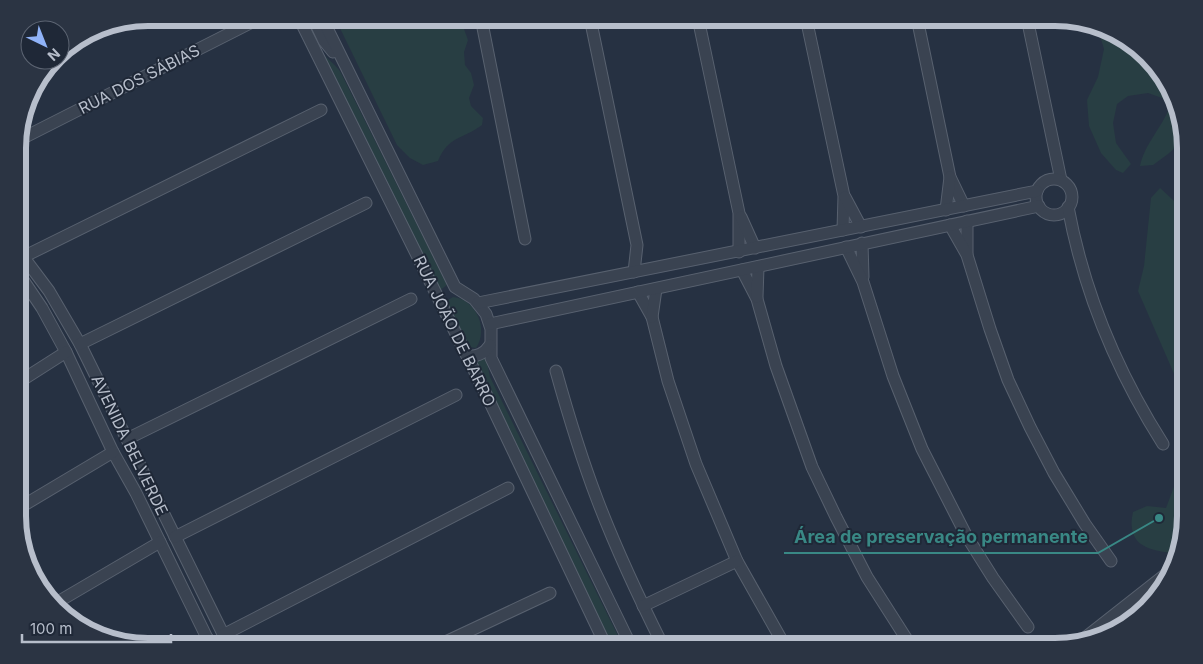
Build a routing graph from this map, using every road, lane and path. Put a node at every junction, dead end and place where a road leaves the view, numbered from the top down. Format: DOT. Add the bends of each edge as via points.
graph roads {
  1 [pos="700,26"];
  2 [pos="808,26"];
  3 [pos="919,26"];
  4 [pos="1029,26"];
  5 [pos="242,27"];
  6 [pos="303,27"];
  7 [pos="318,27"];
  8 [pos="326,27"];
  9 [pos="482,27"];
  10 [pos="592,27"];
  11 [pos="342,59"];
  12 [pos="321,110"];
  13 [pos="27,136"];
  14 [pos="950,177"];
  15 [pos="1055,180"];
  16 [pos="1037,191"];
  17 [pos="844,196"];
  18 [pos="366,203"];
  19 [pos="964,206"];
  20 [pos="1039,206"];
  21 [pos="946,210"];
  22 [pos="1064,210"];
  23 [pos="739,213"];
  24 [pos="967,221"];
  25 [pos="950,225"];
  26 [pos="860,227"];
  27 [pos="843,230"];
  28 [pos="525,239"];
  29 [pos="799,239"];
  30 [pos="862,243"];
  31 [pos="637,245"];
  32 [pos="846,247"];
  33 [pos="755,248"];
  34 [pos="26,252"];
  35 [pos="739,252"];
  36 [pos="967,255"];
  37 [pos="804,256"];
  38 [pos="26,261"];
  39 [pos="758,267"];
  40 [pos="650,269"];
  41 [pos="742,270"];
  42 [pos="634,272"];
  43 [pos="26,282"];
  44 [pos="585,282"];
  45 [pos="863,282"];
  46 [pos="26,284"];
  47 [pos="656,289"];
  48 [pos="543,290"];
  49 [pos="460,291"];
  50 [pos="49,292"];
  51 [pos="638,292"];
  52 [pos="411,299"];
  53 [pos="757,299"];
  54 [pos="441,302"];
  55 [pos="590,302"];
  56 [pos="478,303"];
  57 [pos="42,308"];
  58 [pos="549,311"];
  59 [pos="652,317"];
  60 [pos="67,319"];
  61 [pos="490,324"];
  62 [pos="80,344"];
  63 [pos="490,345"];
  64 [pos="66,352"];
  65 [pos="467,356"];
  66 [pos="556,371"];
  67 [pos="26,378"];
  68 [pos="456,395"];
  69 [pos="127,439"];
  70 [pos="1163,444"];
  71 [pos="113,452"];
  72 [pos="122,468"];
  73 [pos="144,475"];
  74 [pos="508,488"];
  75 [pos="136,493"];
  76 [pos="26,504"];
  77 [pos="160,507"];
  78 [pos="175,536"];
  79 [pos="160,542"];
  80 [pos="736,561"];
  81 [pos="1111,561"];
  82 [pos="1157,581"];
  83 [pos="550,593"];
  84 [pos="61,600"];
  85 [pos="643,606"];
  86 [pos="1028,627"];
  87 [pos="1093,631"];
  88 [pos="223,635"];
  89 [pos="627,637"];
  90 [pos="659,637"];
  91 [pos="780,637"];
  92 [pos="905,637"];
  93 [pos="207,638"];
  94 [pos="225,638"];
  95 [pos="455,638"];
  96 [pos="602,638"];
  1 -- 23 [label="street"];
  2 -- 17 [label="street"];
  3 -- 14 [label="street"];
  4 -- 15 [label="street" via="1055,148"];
  5 -- 13 [label="street, RUA DOS SÁBIAS"];
  6 -- 54 [label="street, RUA JOÃO DE BARRO"];
  7 -- 11 [label="street, RUA JOÃO DE BARRO" via="328,45"];
  8 -- 11 [label="street, RUA JOÃO DE BARRO"];
  9 -- 28 [label="street"];
  10 -- 31 [label="street"];
  11 -- 49 [label="street, RUA JOÃO DE BARRO" via="455,287"];
  12 -- 34 [label="street"];
  14 -- 19 [label="street"];
  14 -- 21 [label="street"];
  15 -- 16 [label="street" via="1042,184"];
  15 -- 22 [label="street" via="1071,190 1072,199"];
  16 -- 19 [label="street"];
  16 -- 20 [label="street"];
  17 -- 26 [label="street"];
  17 -- 27 [label="street"];
  18 -- 62 [label="street"];
  19 -- 21 [label="street"];
  20 -- 22 [label="street" via="1048,213"];
  20 -- 24 [label="street"];
  21 -- 26 [label="street"];
  22 -- 70 [label="street" via="1108,343 1140,408"];
  23 -- 33 [label="street"];
  23 -- 35 [label="street"];
  24 -- 25 [label="street"];
  24 -- 36 [label="street"];
  25 -- 30 [label="street"];
  25 -- 36 [label="street"];
  26 -- 27 [label="street"];
  27 -- 29 [label="street"];
  29 -- 33 [label="street"];
  29 -- 37 [label="street"];
  30 -- 32 [label="street"];
  30 -- 45 [label="street"];
  31 -- 40 [label="street"];
  31 -- 42 [label="street"];
  32 -- 37 [label="street"];
  32 -- 45 [label="street"];
  33 -- 35 [label="street"];
  35 -- 40 [label="street"];
  36 -- 81 [label="street" via="1008,380 1030,427 1054,473"];
  37 -- 39 [label="street"];
  38 -- 50 [label="street, AVENIDA BELVERDE"];
  39 -- 41 [label="street"];
  39 -- 53 [label="street"];
  40 -- 42 [label="street"];
  41 -- 47 [label="street"];
  41 -- 53 [label="street"];
  42 -- 44 [label="street"];
  43 -- 50 [label="street" via="39,295"];
  44 -- 48 [label="street"];
  44 -- 55 [label="street"];
  45 -- 86 [label="street" via="893,376 922,449 966,535"];
  46 -- 57 [label="street, AVENIDA BELVERDE"];
  47 -- 51 [label="street"];
  47 -- 59 [label="street"];
  48 -- 56 [label="street"];
  48 -- 58 [label="street"];
  49 -- 54 [label="street" via="449,293"];
  49 -- 56 [label="street, RUA JOÃO DE BARRO"];
  50 -- 60 [label="street, AVENIDA BELVERDE"];
  51 -- 55 [label="street"];
  51 -- 59 [label="street"];
  52 -- 69 [label="street"];
  53 -- 92 [label="street" via="776,366 812,468 867,576"];
  54 -- 65 [label="street, RUA JOÃO DE BARRO"];
  55 -- 58 [label="street"];
  56 -- 61 [label="street, RUA JOÃO DE BARRO"];
  57 -- 60 [label="street"];
  57 -- 64 [label="street, AVENIDA BELVERDE"];
  58 -- 61 [label="street"];
  59 -- 80 [label="street" via="668,382 696,464"];
  60 -- 62 [label="street, AVENIDA BELVERDE"];
  61 -- 63 [label="street, RUA JOÃO DE BARRO"];
  62 -- 69 [label="street, AVENIDA BELVERDE"];
  63 -- 65 [label="street" via="479,355"];
  63 -- 89 [label="street, RUA JOÃO DE BARRO" via="491,358"];
  64 -- 67 [label="street"];
  64 -- 71 [label="street, AVENIDA BELVERDE"];
  65 -- 96 [label="street, RUA JOÃO DE BARRO"];
  66 -- 85 [label="street" via="596,498"];
  68 -- 78 [label="street"];
  69 -- 73 [label="street, AVENIDA BELVERDE"];
  71 -- 72 [label="street, AVENIDA BELVERDE"];
  71 -- 76 [label="street"];
  72 -- 73 [label="street" via="133,479 138,480"];
  72 -- 75 [label="street, AVENIDA BELVERDE"];
  73 -- 77 [label="street, AVENIDA BELVERDE"];
  74 -- 88 [label="street"];
  75 -- 77 [label="street" via="148,496"];
  75 -- 79 [label="street, AVENIDA BELVERDE"];
  77 -- 78 [label="street, AVENIDA BELVERDE"];
  78 -- 88 [label="street, AVENIDA BELVERDE"];
  79 -- 84 [label="street"];
  79 -- 93 [label="street, AVENIDA BELVERDE"];
  80 -- 85 [label="street"];
  80 -- 91 [label="street"];
  82 -- 87 [label="street"];
  83 -- 95 [label="street"];
  85 -- 90 [label="street"];
  88 -- 94 [label="street, AVENIDA BELVERDE"];
}
